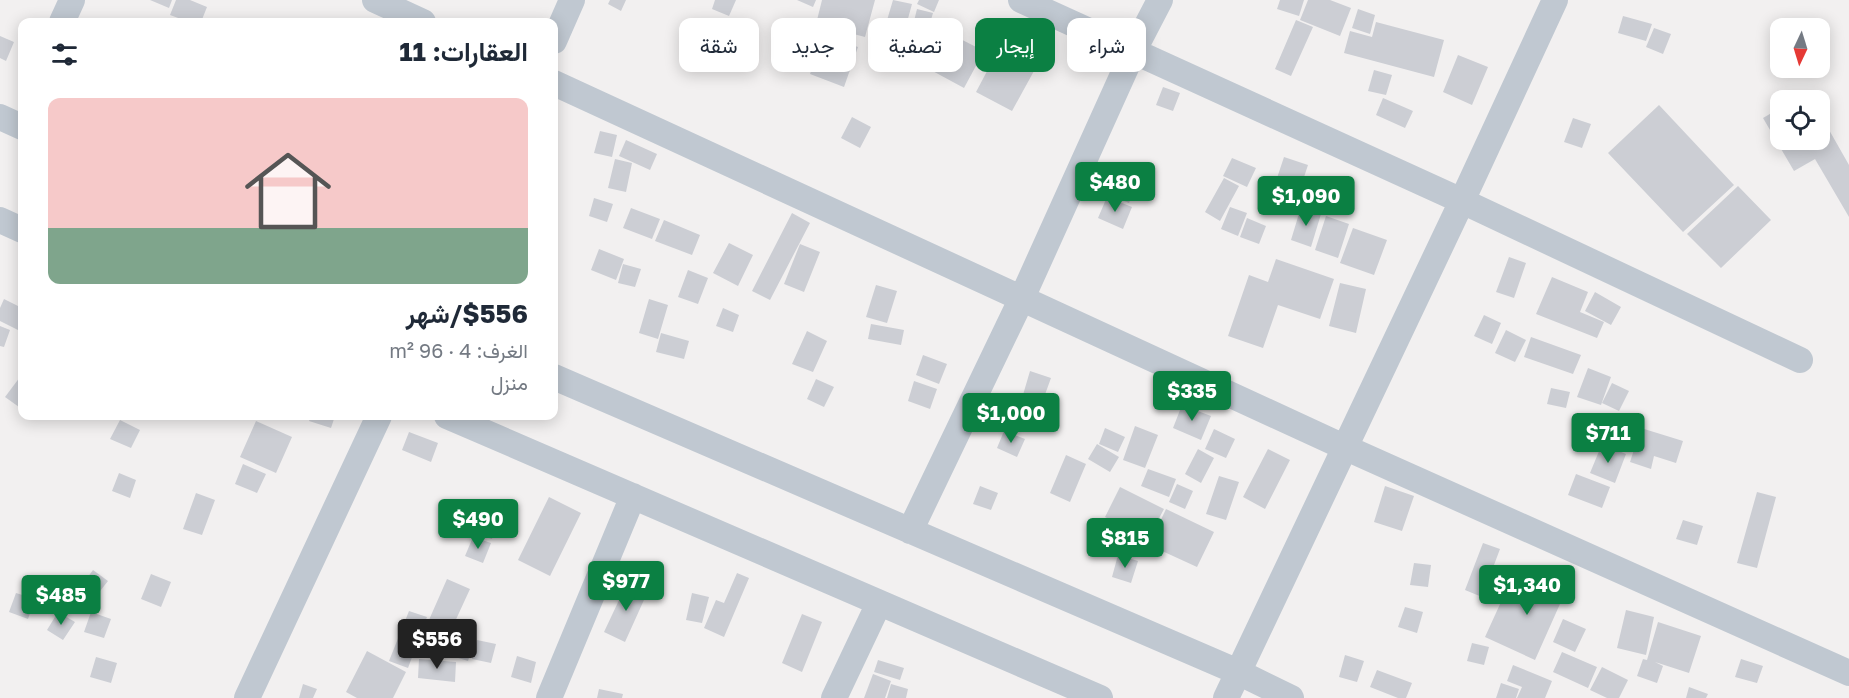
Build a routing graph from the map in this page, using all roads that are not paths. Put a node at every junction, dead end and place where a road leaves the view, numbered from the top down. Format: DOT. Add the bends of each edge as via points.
graph roads {
  1 [pos="72,0"];
  2 [pos="375,0"];
  3 [pos="572,0"];
  4 [pos="1021,0"];
  5 [pos="1160,0"];
  6 [pos="1555,0"];
  7 [pos="64,18"];
  8 [pos="414,18"];
  9 [pos="1067,20"];
  10 [pos="1146,27"];
  11 [pos="558,32"];
  12 [pos="1146,56"];
  13 [pos="1124,72"];
  14 [pos="558,84"];
  15 [pos="1462,201"];
  16 [pos="0,220"];
  17 [pos="18,228"];
  18 [pos="1022,298"];
  19 [pos="1800,360"];
  20 [pos="558,379"];
  21 [pos="377,420"];
  22 [pos="456,420"];
  23 [pos="1344,447"];
  24 [pos="633,495"];
  25 [pos="910,531"];
  26 [pos="879,603"];
  27 [pos="1238,672"];
  28 [pos="1849,673"];
  29 [pos="247,698"];
  30 [pos="549,698"];
  31 [pos="834,698"];
  32 [pos="1100,698"];
  33 [pos="1226,698"];
  34 [pos="1291,698"];
  1 -- 7 [label="street"];
  2 -- 8 [label="street"];
  3 -- 11 [label="street"];
  4 -- 9 [label="street"];
  5 -- 10 [label="street"];
  6 -- 15 [label="street"];
  12 -- 15 [label="street"];
  13 -- 18 [label="street"];
  14 -- 18 [label="street"];
  15 -- 19 [label="street"];
  15 -- 23 [label="street"];
  16 -- 17 [label="street"];
  18 -- 23 [label="street"];
  18 -- 25 [label="street"];
  20 -- 25 [label="street"];
  21 -- 29 [label="street"];
  22 -- 24 [label="street"];
  23 -- 27 [label="street"];
  23 -- 28 [label="street"];
  24 -- 26 [label="street"];
  24 -- 30 [label="street"];
  25 -- 27 [label="street"];
  26 -- 31 [label="street"];
  26 -- 32 [label="street"];
  27 -- 33 [label="street"];
  27 -- 34 [label="street"];
}
